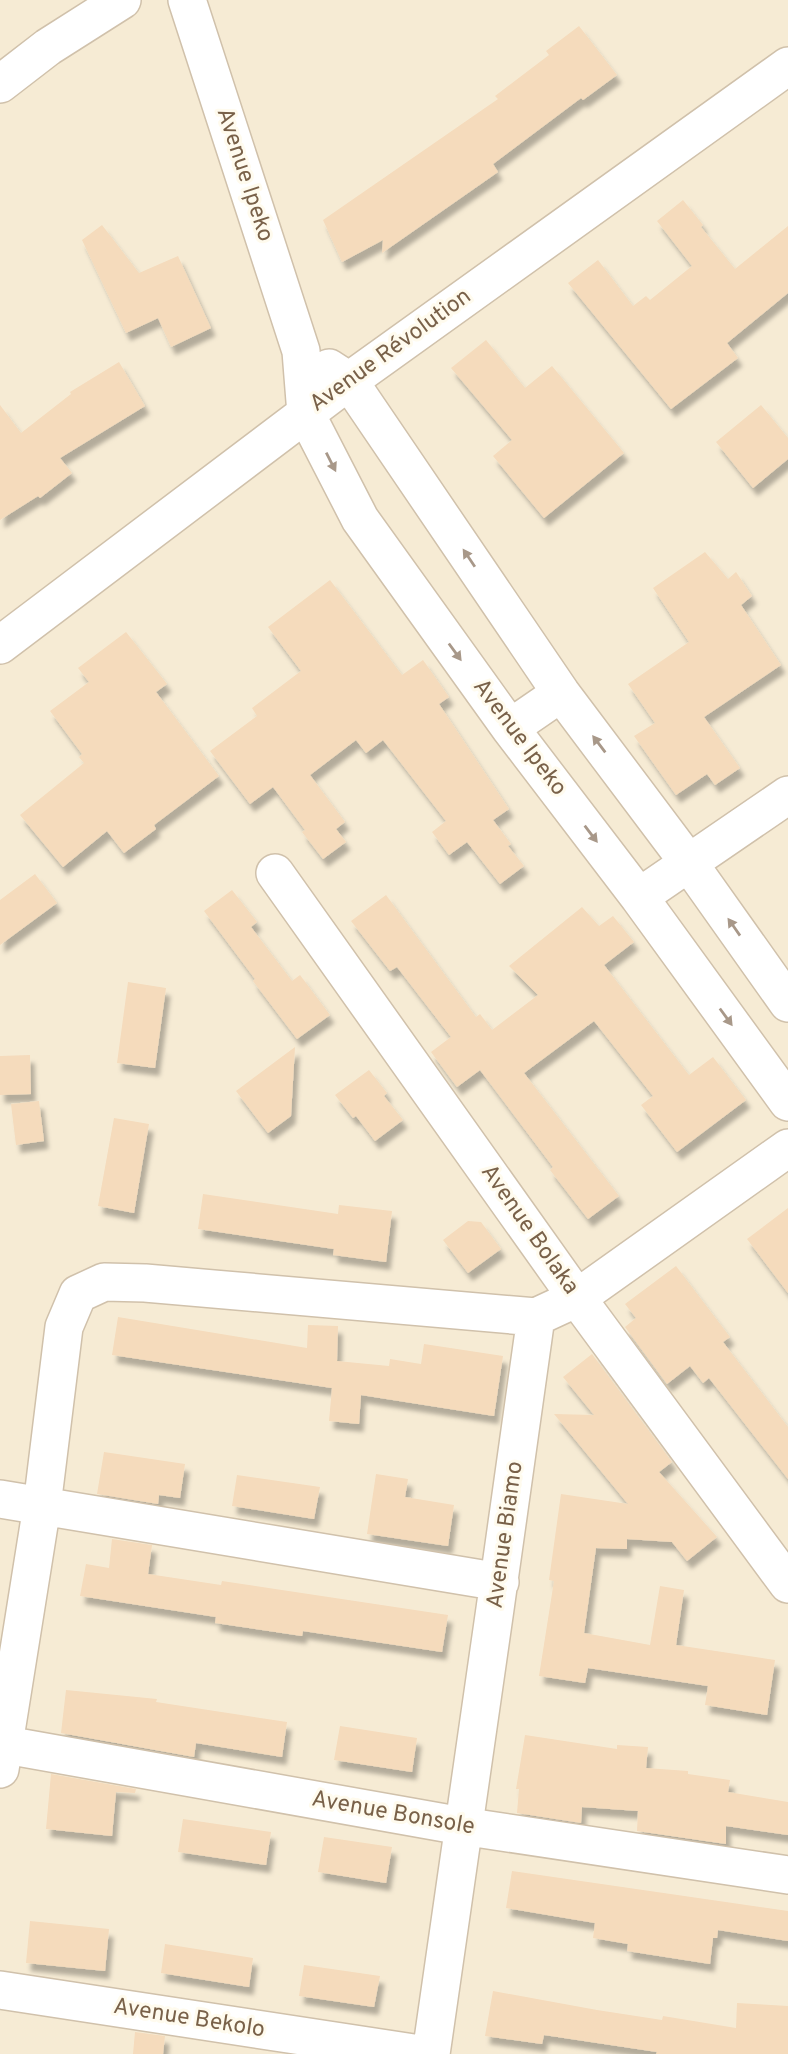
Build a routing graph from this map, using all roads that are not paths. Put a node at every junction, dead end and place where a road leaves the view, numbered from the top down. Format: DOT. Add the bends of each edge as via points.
graph roads {
  1 [pos="122,0"];
  2 [pos="187,0"];
  3 [pos="788,66"];
  4 [pos="0,84"];
  5 [pos="301,351"];
  6 [pos="348,381"];
  7 [pos="306,414"];
  8 [pos="0,645"];
  9 [pos="561,693"];
  10 [pos="510,728"];
  11 [pos="788,795"];
  12 [pos="688,862"];
  13 [pos="275,873"];
  14 [pos="639,897"];
  15 [pos="788,1003"];
  16 [pos="788,1102"];
  17 [pos="788,1148"];
  18 [pos="577,1298"];
  19 [pos="536,1317"];
  20 [pos="0,1499"];
  21 [pos="42,1506"];
  22 [pos="500,1582"];
  23 [pos="788,1584"];
  24 [pos="1,1752"];
  25 [pos="463,1826"];
  26 [pos="788,1875"];
  27 [pos="0,1990"];
  28 [pos="420,2054"];
  29 [pos="431,2054"];
  1 -- 4 [label="street"];
  2 -- 5 [label="street, Avenue Ipeko"];
  3 -- 6 [label="street, Avenue Révolution"];
  5 -- 6 [label="street"];
  5 -- 7 [label="street, Avenue Ipeko"];
  6 -- 7 [label="street, Avenue Révolution"];
  9 -- 6 [label="street, one-way"];
  7 -- 8 [label="street, Avenue Révolution"];
  7 -- 10 [label="street, Avenue Ipeko, one-way" via="360,519"];
  9 -- 10 [label="street"];
  12 -- 9 [label="street, one-way"];
  10 -- 14 [label="street, Avenue Ipeko, one-way"];
  11 -- 12 [label="street"];
  12 -- 14 [label="street"];
  15 -- 12 [label="street, one-way"];
  13 -- 18 [label="street, Avenue Bolaka"];
  14 -- 16 [label="street, Avenue Ipeko, one-way"];
  17 -- 18 [label="street"];
  18 -- 19 [label="street"];
  18 -- 23 [label="street, Avenue Bolaka"];
  19 -- 21 [label="street" via="104,1282 78,1294 64,1327"];
  19 -- 22 [label="street, Avenue Biamo"];
  20 -- 21 [label="street"];
  21 -- 22 [label="street"];
  21 -- 24 [label="street"];
  22 -- 25 [label="street, Avenue Biamo"];
  24 -- 25 [label="street, Avenue Bonsole"];
  25 -- 26 [label="street, Avenue Bonsole"];
  25 -- 29 [label="street, Avenue Biamo"];
  27 -- 28 [label="street, Avenue Bekolo"];
}
